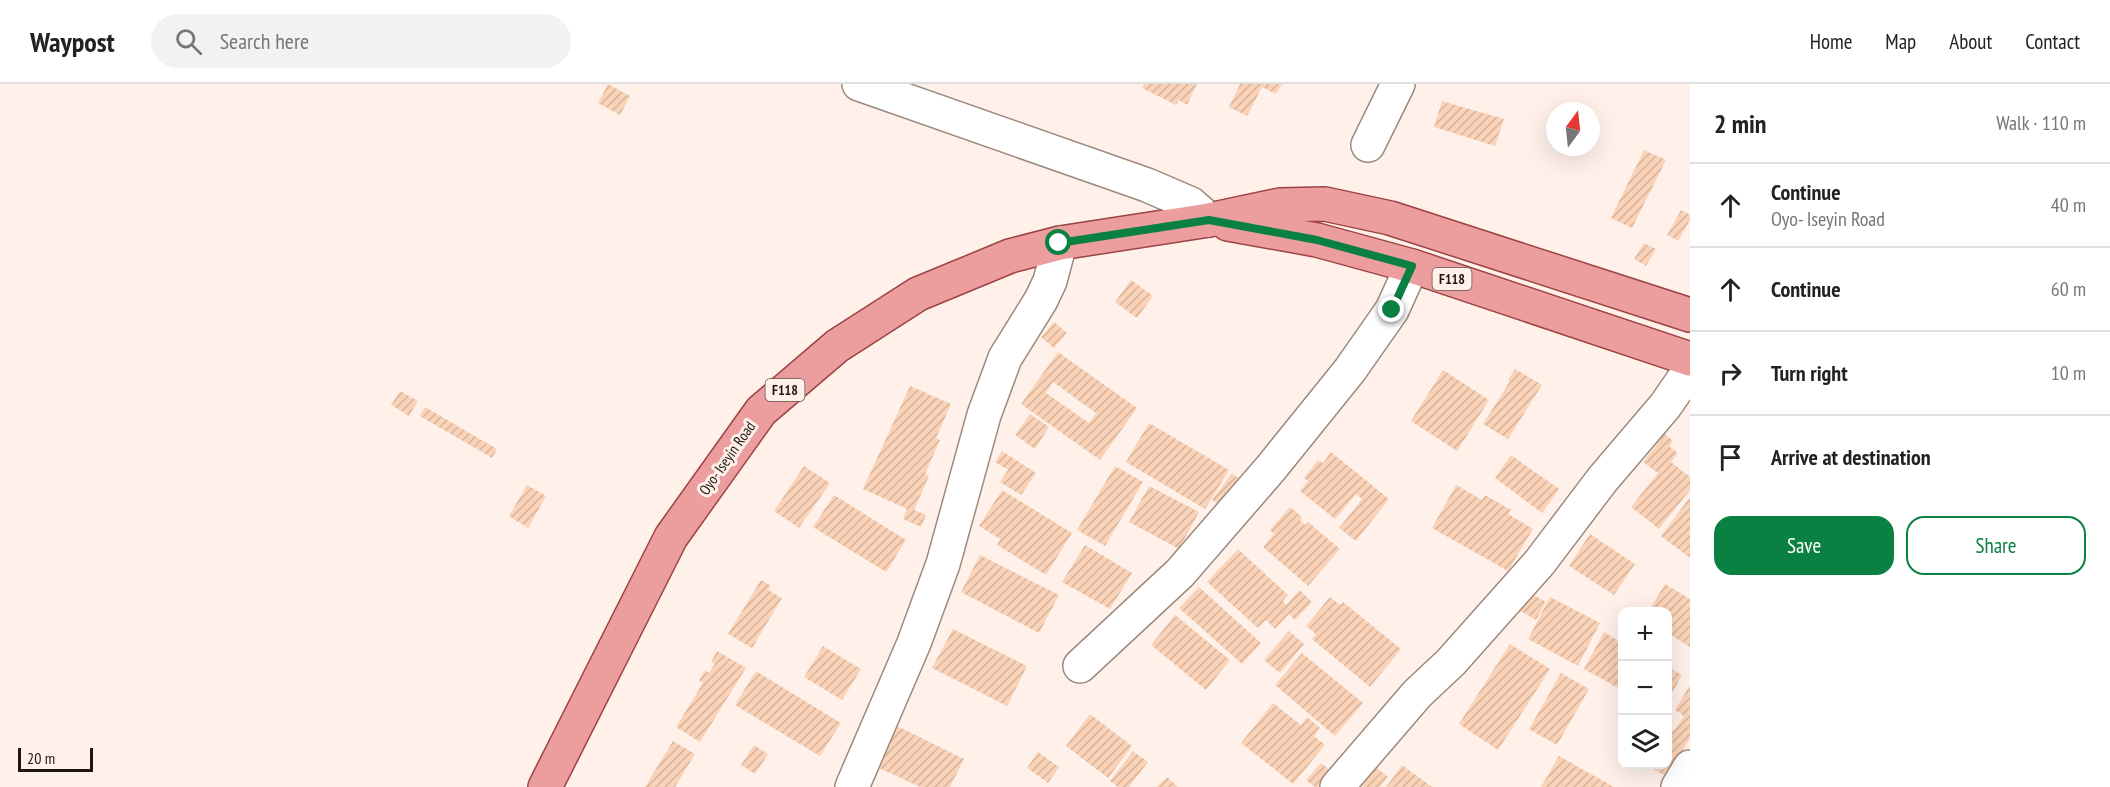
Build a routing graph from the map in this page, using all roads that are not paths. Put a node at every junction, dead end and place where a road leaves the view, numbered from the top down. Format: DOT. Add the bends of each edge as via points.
graph roads {
  1 [pos="859,84"];
  2 [pos="1398,84"];
  3 [pos="1368,145"];
  4 [pos="1209,220"];
  5 [pos="1059,243"];
  6 [pos="1412,266"];
  7 [pos="1690,315"];
  8 [pos="1690,359"];
  9 [pos="1690,370"];
  10 [pos="1080,666"];
  11 [pos="1690,767"];
  12 [pos="545,787"];
  13 [pos="852,787"];
  14 [pos="1337,787"];
  15 [pos="1678,787"];
  1 -- 4 [label="street" via="1147,185 1191,204"];
  2 -- 3 [label="street"];
  4 -- 5 [label="main road, Oyo- Iseyin Road / F118"];
  4 -- 6 [label="main road, F118" via="1317,240"];
  4 -- 7 [label="main road, F118" via="1280,205 1325,204 1390,218"];
  5 -- 12 [label="main road, Oyo- Iseyin Road / F118" via="1010,256 918,294 837,346 761,411 671,537"];
  5 -- 13 [label="street" via="1050,281 1005,358 984,416 943,564"];
  6 -- 8 [label="main road, F118"];
  6 -- 10 [label="street" via="1392,310 1350,370 1270,468 1180,573"];
  9 -- 14 [label="street" via="1540,562"];
  11 -- 15 [label="street"];
}
